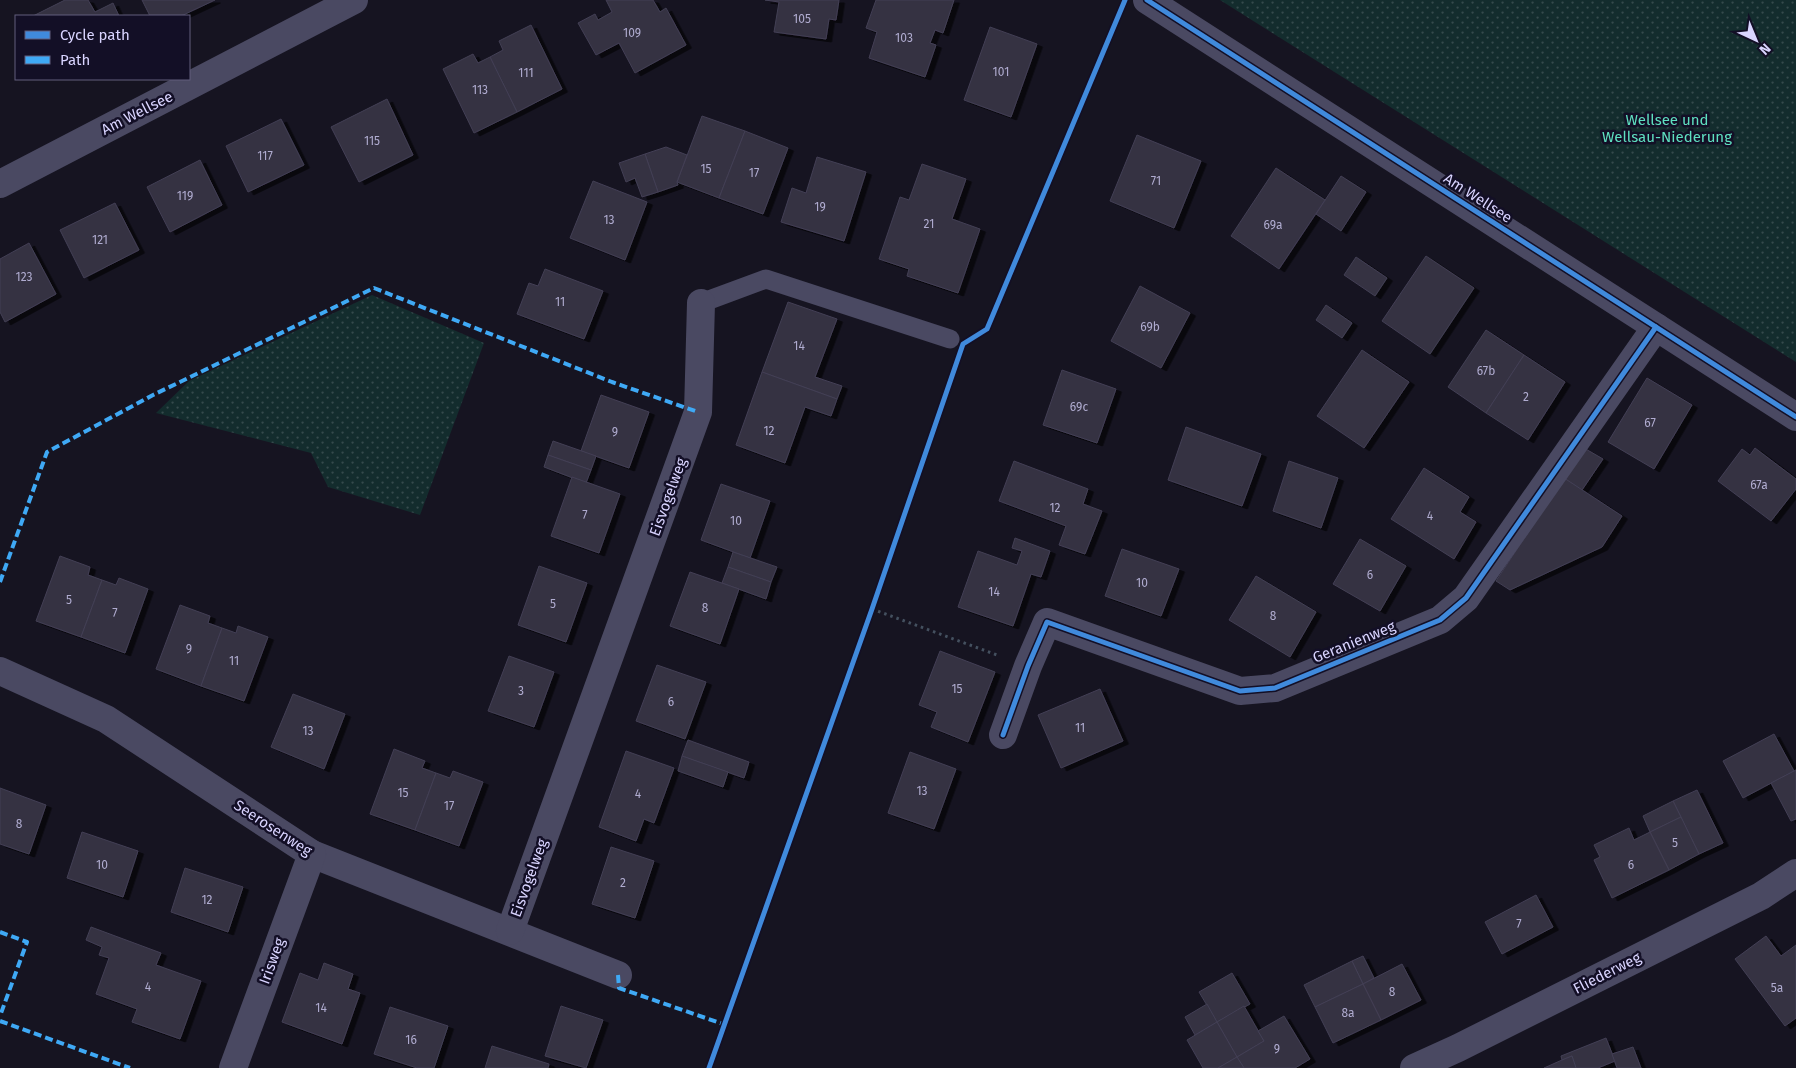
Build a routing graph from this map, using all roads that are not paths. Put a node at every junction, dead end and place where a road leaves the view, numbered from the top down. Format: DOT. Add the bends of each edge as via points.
graph roads {
  1 [pos="354,0"];
  2 [pos="1147,0"];
  3 [pos="0,184"];
  4 [pos="702,303"];
  5 [pos="1656,327"];
  6 [pos="950,339"];
  7 [pos="1796,417"];
  8 [pos="0,671"];
  9 [pos="1004,735"];
  10 [pos="312,854"];
  11 [pos="1796,873"];
  12 [pos="510,931"];
  13 [pos="618,975"];
  14 [pos="1461,1058"];
  15 [pos="233,1068"];
  16 [pos="1414,1068"];
  1 -- 3 [label="street, Am Wellsee"];
  2 -- 5 [label="street, Am Wellsee"];
  4 -- 6 [label="lane, Eisvogelweg" via="766,279"];
  4 -- 12 [label="street, Eisvogelweg" via="698,412"];
  5 -- 7 [label="street, Am Wellsee"];
  5 -- 9 [label="street, Geranienweg" via="1466,598 1440,620 1275,688 1240,691 1047,622"];
  8 -- 10 [label="street, Seerosenweg" via="106,719"];
  10 -- 12 [label="street, Seerosenweg"];
  10 -- 15 [label="street, Irisweg"];
  11 -- 14 [label="street, Fliederweg" via="1761,896"];
  12 -- 13 [label="street, Seerosenweg"];
  14 -- 16 [label="street, Fliederweg"];
}
